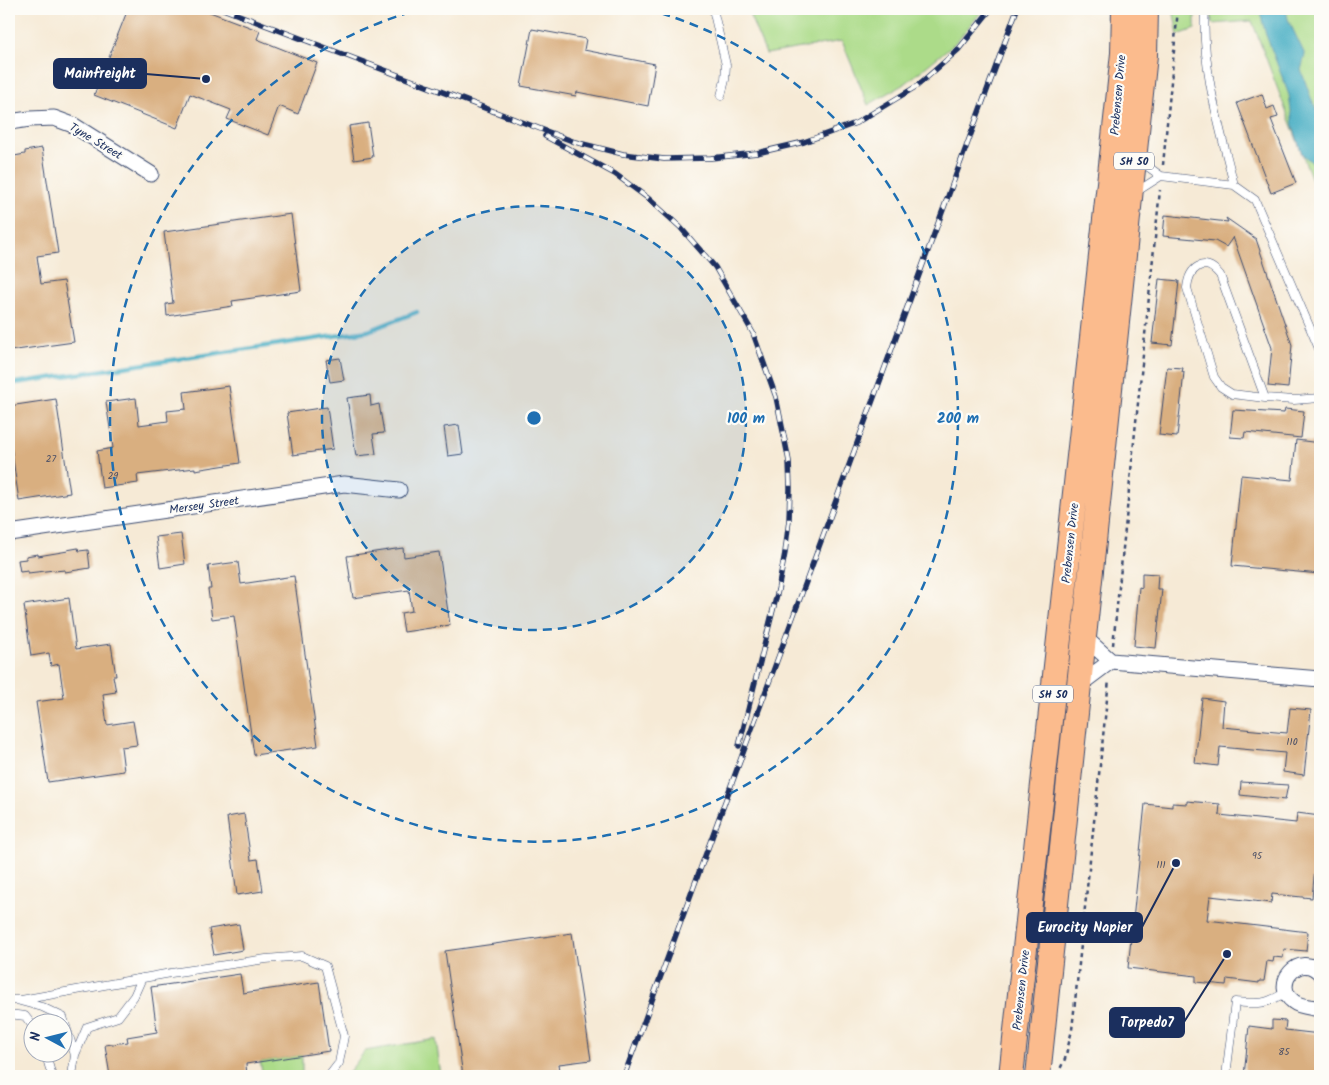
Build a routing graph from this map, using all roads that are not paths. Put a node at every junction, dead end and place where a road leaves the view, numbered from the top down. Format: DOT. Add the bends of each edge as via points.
graph roads {
  1 [pos="713,9"];
  2 [pos="1124,9"];
  3 [pos="1146,9"];
  4 [pos="1205,9"];
  5 [pos="721,96"];
  6 [pos="9,122"];
  7 [pos="1134,157"];
  8 [pos="151,174"];
  9 [pos="1161,176"];
  10 [pos="1234,185"];
  11 [pos="1130,196"];
  12 [pos="1320,351"];
  13 [pos="1265,398"];
  14 [pos="1320,398"];
  15 [pos="399,490"];
  16 [pos="9,533"];
  17 [pos="1084,637"];
  18 [pos="1111,661"];
  19 [pos="1320,679"];
  20 [pos="1079,685"];
  21 [pos="1319,969"];
  22 [pos="142,978"];
  23 [pos="1286,992"];
  24 [pos="9,1000"];
  25 [pos="1316,1004"];
  26 [pos="9,1014"];
  27 [pos="22,1016"];
  28 [pos="75,1055"];
  29 [pos="48,1062"];
  30 [pos="52,1076"];
  31 [pos="72,1076"];
  32 [pos="330,1076"];
  33 [pos="1011,1076"];
  34 [pos="1038,1076"];
  35 [pos="1226,1076"];
  1 -- 5 [label="lane" via="726,65"];
  2 -- 33 [label="main road, Prebensen Drive / SH 50" via="1118,101"];
  3 -- 7 [label="main road, Prebensen Drive / SH 50" via="1146,55"];
  4 -- 10 [label="lane" via="1210,88"];
  6 -- 8 [label="street, Tyne Street" via="54,118 73,124"];
  7 -- 9 [label="lane"];
  7 -- 11 [label="main road, Prebensen Drive / SH 50"];
  9 -- 10 [label="lane"];
  9 -- 11 [label="lane"];
  10 -- 12 [label="lane" via="1255,200"];
  11 -- 17 [label="main road, Prebensen Drive / SH 50"];
  13 -- 13 [label="lane" via="1232,394 1214,378 1187,288 1188,279 1201,265 1207,264 1220,275"];
  13 -- 14 [label="lane"];
  15 -- 16 [label="street, Mersey Street" via="344,484"];
  17 -- 18 [label="street"];
  17 -- 20 [label="main road, Prebensen Drive / SH 50"];
  18 -- 19 [label="street"];
  18 -- 20 [label="street"];
  20 -- 34 [label="main road, Prebensen Drive / SH 50"];
  21 -- 23 [label="street" via="1300,966 1294,969 1286,979"];
  22 -- 24 [label="lane"];
  22 -- 28 [label="lane" via="134,996 118,1017 87,1027"];
  22 -- 32 [label="lane" via="302,956 325,966 344,1036 339,1063"];
  23 -- 25 [label="street" via="1294,1003"];
  23 -- 35 [label="lane" via="1257,1004 1235,1002"];
  24 -- 28 [label="lane" via="24,1001 64,1017"];
  26 -- 27 [label="lane"];
  28 -- 31 [label="lane"];
  29 -- 30 [label="lane"];
}
